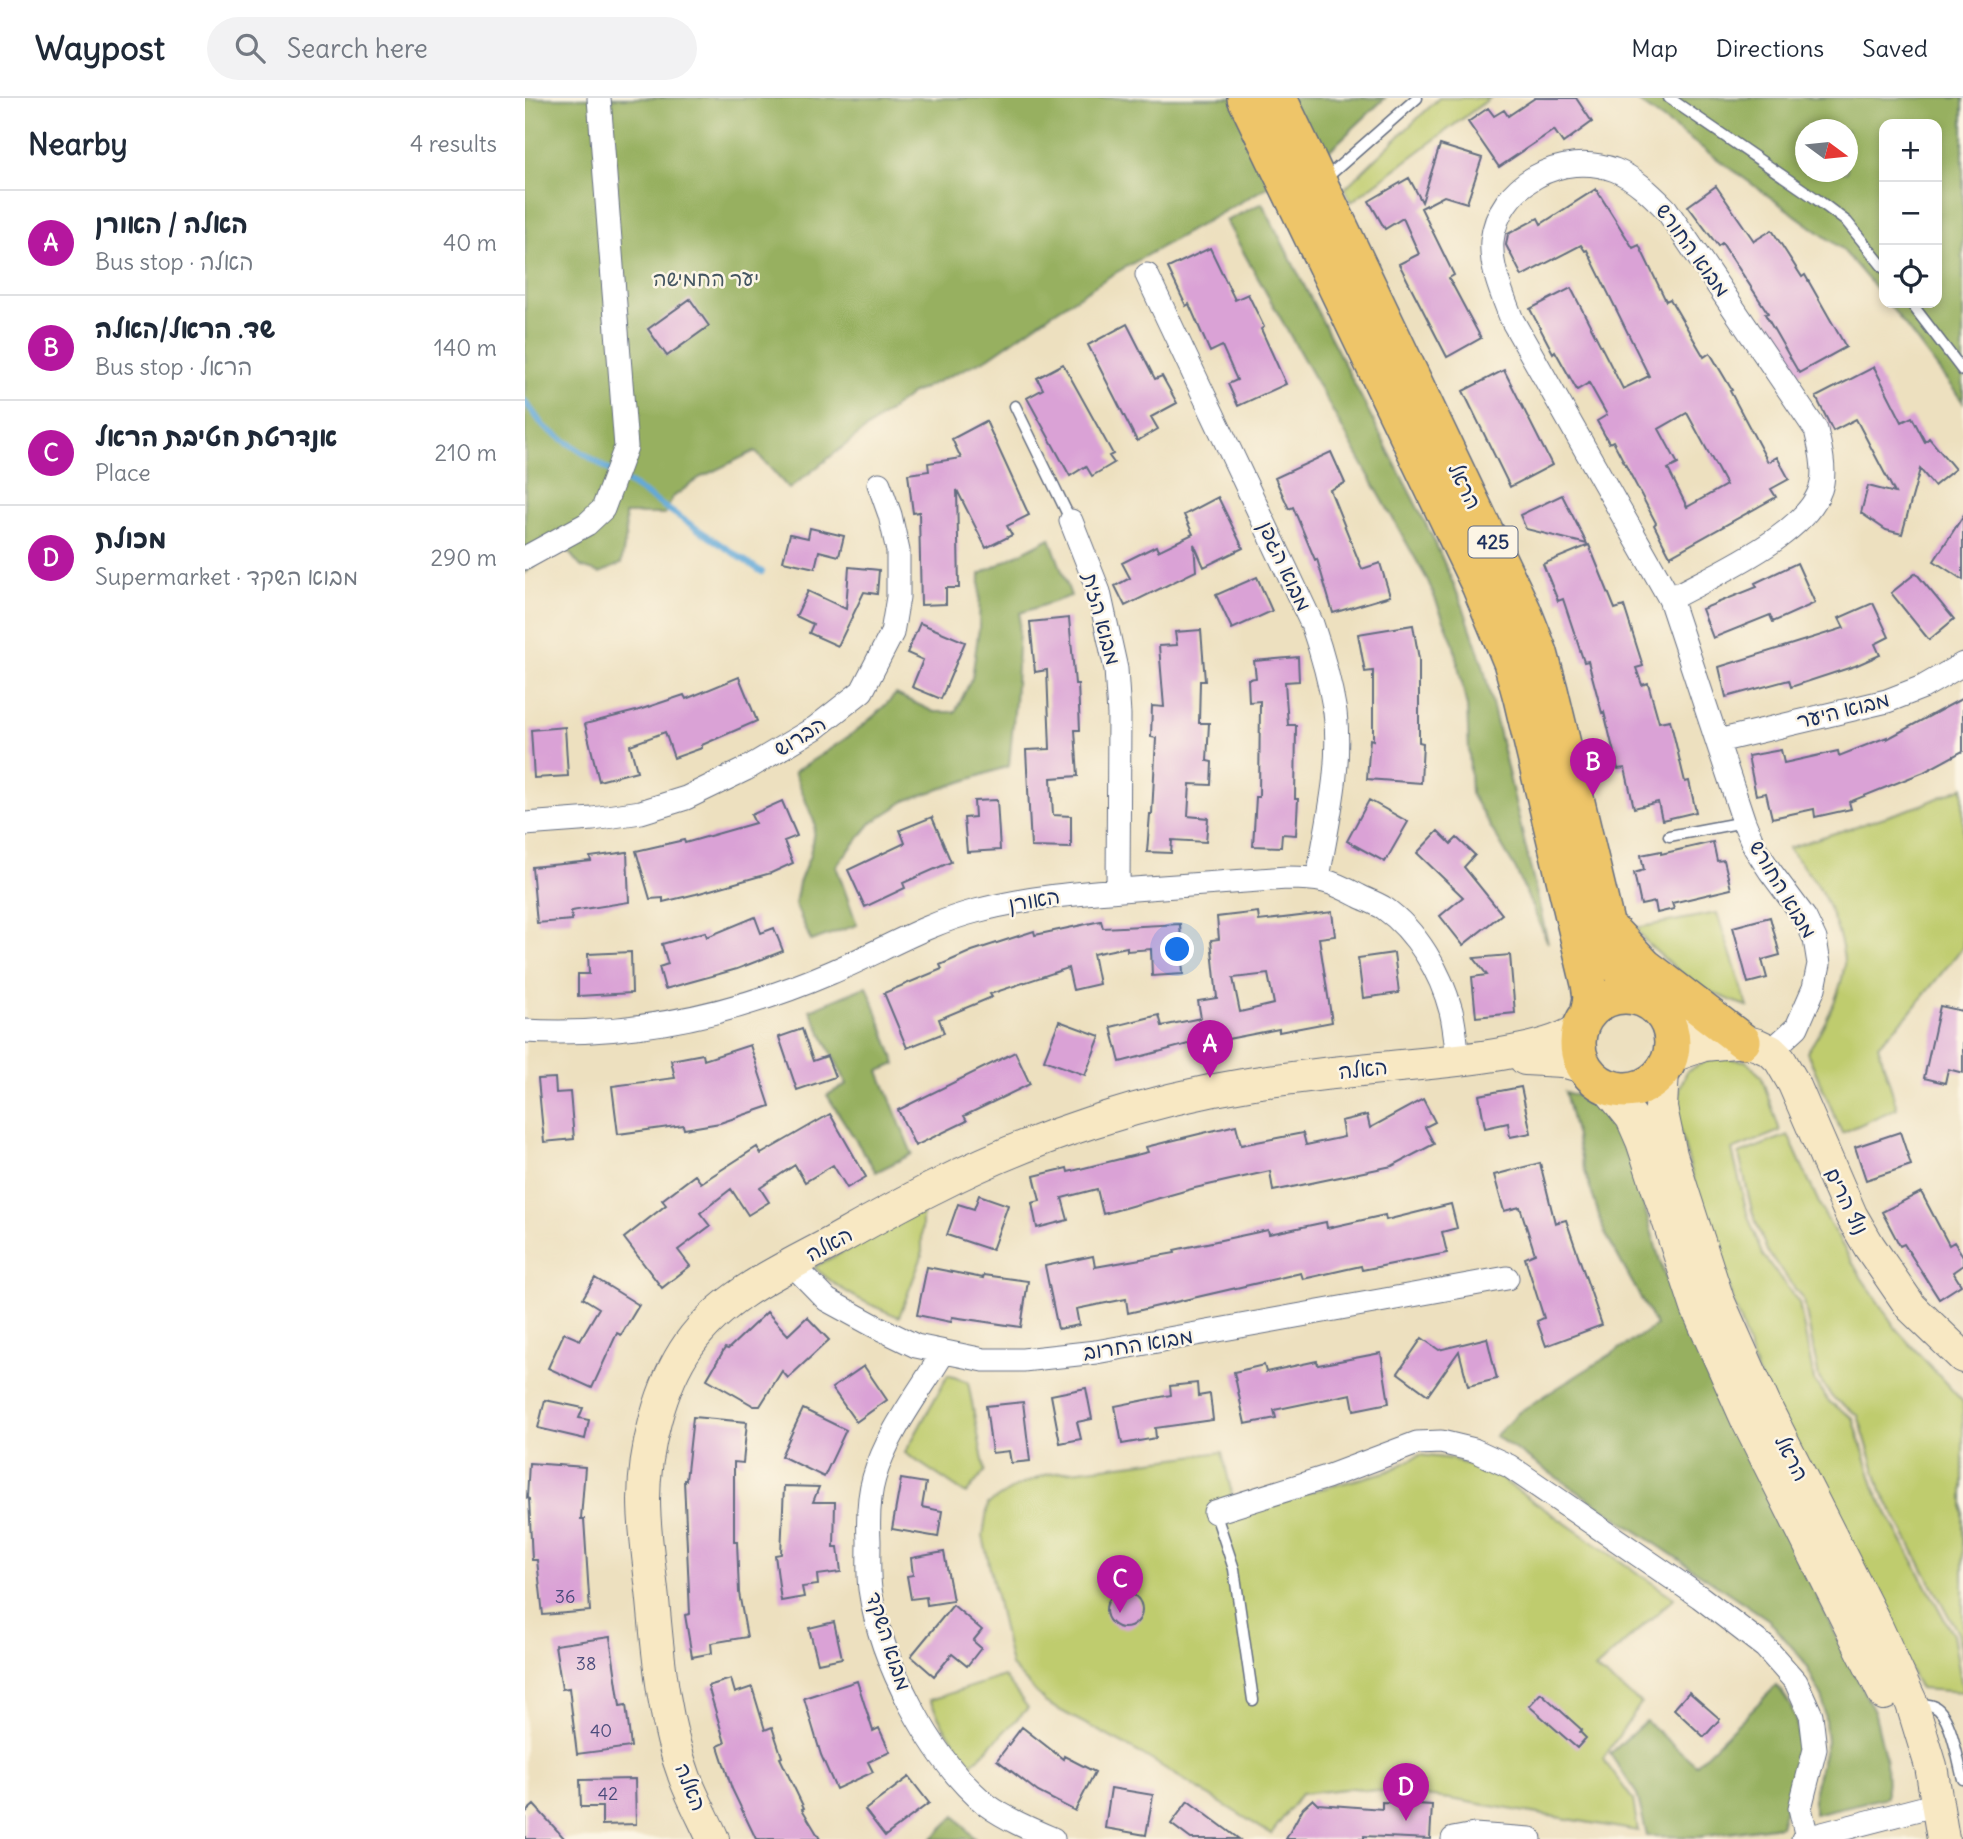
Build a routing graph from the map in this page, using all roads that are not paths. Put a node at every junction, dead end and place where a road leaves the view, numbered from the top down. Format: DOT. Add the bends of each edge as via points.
graph roads {
  1 [pos="599,98"];
  2 [pos="1245,98"];
  3 [pos="1279,98"];
  4 [pos="1417,98"];
  5 [pos="1669,98"];
  6 [pos="1319,184"];
  7 [pos="1879,262"];
  8 [pos="1147,275"];
  9 [pos="1915,308"];
  10 [pos="1963,371"];
  11 [pos="1015,405"];
  12 [pos="879,484"];
  13 [pos="1071,521"];
  14 [pos="525,558"];
  15 [pos="1670,599"];
  16 [pos="1963,664"];
  17 [pos="1718,741"];
  18 [pos="1744,822"];
  19 [pos="525,824"];
  20 [pos="1669,836"];
  21 [pos="1318,878"];
  22 [pos="1118,890"];
  23 [pos="1606,923"];
  24 [pos="1655,1008"];
  25 [pos="1585,1021"];
  26 [pos="525,1031"];
  27 [pos="1753,1044"];
  28 [pos="1470,1058"];
  29 [pos="1666,1063"];
  30 [pos="1596,1077"];
  31 [pos="792,1264"];
  32 [pos="1507,1278"];
  33 [pos="943,1353"];
  34 [pos="1963,1357"];
  35 [pos="1215,1512"];
  36 [pos="1253,1700"];
  37 [pos="1912,1704"];
  38 [pos="1963,1779"];
  39 [pos="1929,1806"];
  40 [pos="713,1839"];
  41 [pos="1053,1839"];
  42 [pos="1453,1839"];
  43 [pos="1530,1839"];
  44 [pos="1806,1839"];
  45 [pos="1927,1839"];
  46 [pos="1943,1839"];
  1 -- 14 [label="street" via="626,447 603,509 587,524"];
  2 -- 25 [label="main road, הראל / 425" via="1479,584 1511,662 1590,984"];
  3 -- 6 [label="main road, הראל / 425"];
  4 -- 6 [label="lane"];
  5 -- 7 [label="lane" via="1847,222"];
  6 -- 23 [label="main road, הראל / 425" via="1524,610 1550,690"];
  8 -- 21 [label="street, מבוא הגפן" via="1312,624 1326,666 1336,754"];
  9 -- 10 [label="lane"];
  11 -- 13 [label="lane, מבוא הזית"];
  12 -- 19 [label="street, הברוש" via="898,551 898,597 892,632 862,691 815,728 686,798 641,812"];
  13 -- 22 [label="street, מבוא הזית" via="1099,592 1116,669"];
  15 -- 15 [label="street, מבוא החורש" via="1766,546 1813,507 1822,483 1816,430 1666,209 1615,171 1597,166 1559,168 1538,175 1503,205 1492,243 1500,290 1512,320"];
  15 -- 17 [label="street, מבוא החורש"];
  16 -- 17 [label="street, מבוא היער" via="1887,701"];
  17 -- 18 [label="street, מבוא החורש"];
  18 -- 20 [label="lane"];
  18 -- 27 [label="street, מבוא החורש" via="1755,848 1805,918 1819,964 1797,1027"];
  21 -- 22 [label="street, האורן"];
  21 -- 28 [label="street, האורן" via="1384,908 1406,927 1439,979"];
  22 -- 26 [label="street, האורן" via="1032,898 973,911 768,998 715,1014 609,1031"];
  23 -- 24 [label="main road, הראל / 425" via="1619,971"];
  23 -- 27 [label="main road" via="1645,966"];
  24 -- 25 [label="main road" via="1638,998 1611,998"];
  24 -- 27 [label="street" via="1678,1021"];
  24 -- 29 [label="main road" via="1672,1037"];
  25 -- 28 [label="street, האלה" via="1573,1035 1558,1041"];
  25 -- 30 [label="main road" via="1579,1048"];
  27 -- 29 [label="street" via="1704,1045"];
  27 -- 34 [label="street, נוף הרים" via="1787,1071 1851,1215 1876,1257 1911,1307"];
  28 -- 30 [label="street, האלה" via="1562,1061"];
  28 -- 31 [label="street, האלה" via="1251,1084 1179,1098 1100,1121 1024,1147 939,1185"];
  29 -- 30 [label="main road" via="1648,1084 1634,1089 1620,1090"];
  29 -- 37 [label="street, הראל" via="1661,1108 1667,1136 1717,1300"];
  30 -- 39 [label="street, הראל" via="1632,1118 1697,1308 1898,1723"];
  31 -- 33 [label="street, מבוא החרוב" via="827,1300 916,1346"];
  31 -- 40 [label="street, האלה" via="732,1299 687,1346 656,1418 646,1469 644,1501 667,1714 685,1778"];
  32 -- 33 [label="street, מבוא החרוב" via="1096,1352 1023,1360"];
  33 -- 41 [label="street, מבוא השקד" via="883,1454 873,1480 868,1522 870,1589 899,1682 923,1729 988,1805"];
  35 -- 36 [label="lane" via="1234,1569"];
  35 -- 44 [label="street" via="1417,1443 1441,1442 1474,1450 1509,1466 1700,1597 1765,1647 1796,1682 1811,1715 1815,1749 1800,1808"];
  37 -- 38 [label="lane" via="1933,1705 1941,1711"];
  37 -- 39 [label="street, הראל" via="1931,1766"];
  39 -- 44 [label="street"];
  39 -- 45 [label="street, הראל"];
  39 -- 46 [label="street, הראל"];
  42 -- 43 [label="street" via="1474,1835"];
}
